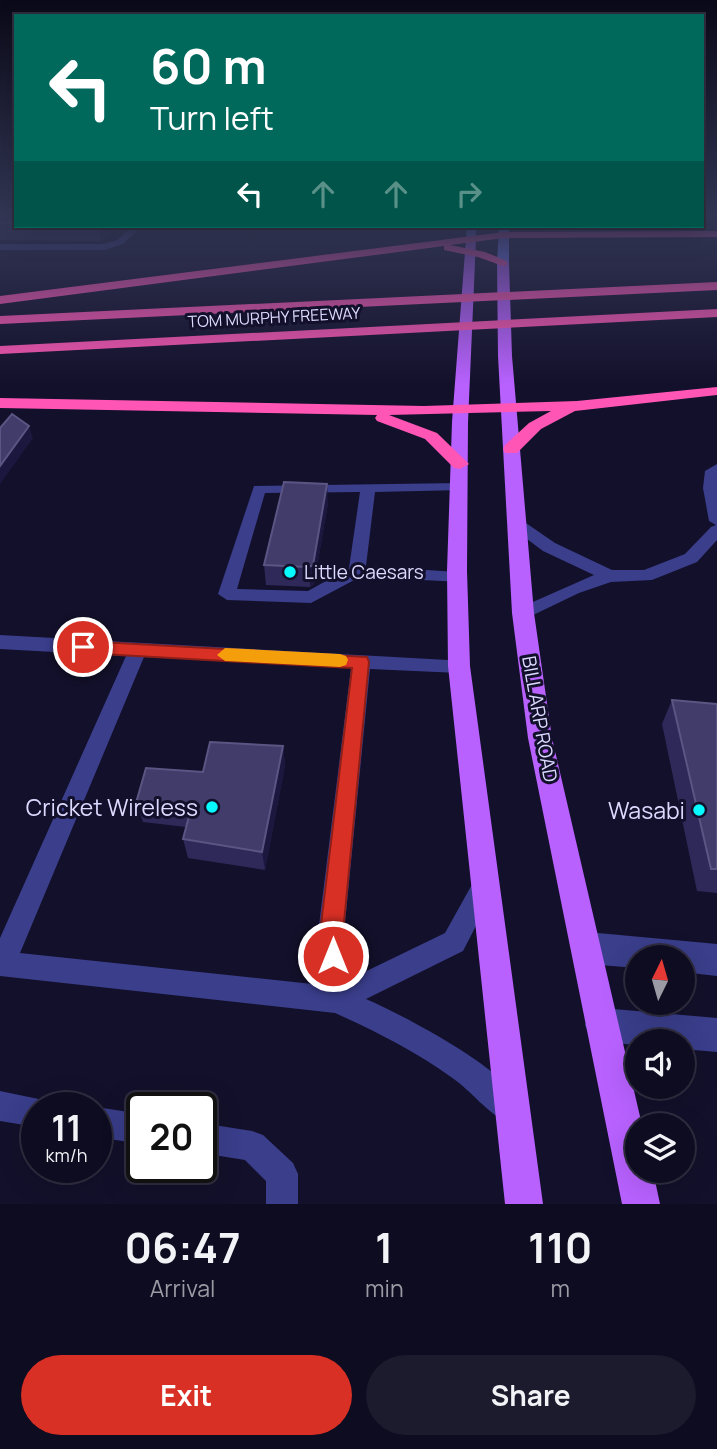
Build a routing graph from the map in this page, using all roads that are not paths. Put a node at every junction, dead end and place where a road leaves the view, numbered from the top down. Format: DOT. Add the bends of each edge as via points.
graph roads {
  1 [pos="212,273"];
  2 [pos="468,273"];
  3 [pos="503,273"];
  4 [pos="717,286"];
  5 [pos="0,300"];
  6 [pos="717,313"];
  7 [pos="0,320"];
  8 [pos="0,350"];
  9 [pos="717,391"];
  10 [pos="0,403"];
  11 [pos="577,406"];
  12 [pos="509,407"];
  13 [pos="340,411"];
  14 [pos="461,411"];
  15 [pos="511,449"];
  16 [pos="717,468"];
  17 [pos="460,475"];
  18 [pos="368,488"];
  19 [pos="717,521"];
  20 [pos="517,524"];
  21 [pos="717,530"];
  22 [pos="358,571"];
  23 [pos="609,576"];
  24 [pos="457,578"];
  25 [pos="523,613"];
  26 [pos="0,642"];
  27 [pos="138,650"];
  28 [pos="361,662"];
  29 [pos="459,666"];
  30 [pos="484,887"];
  31 [pos="587,948"];
  32 [pos="717,960"];
  33 [pos="1,967"];
  34 [pos="335,1000"];
  35 [pos="602,1026"];
  36 [pos="717,1035"];
  37 [pos="0,1106"];
  38 [pos="21,1109"];
  39 [pos="511,1109"];
  40 [pos="217,1141"];
  41 [pos="282,1204"];
  42 [pos="524,1204"];
  43 [pos="641,1204"];
  1 -- 5 [label="highway"];
  2 -- 14 [label="main road"];
  3 -- 12 [label="main road, BILL ARP ROAD"];
  4 -- 7 [label="highway, TOM MURPHY FREEWAY"];
  6 -- 8 [label="highway, TOM MURPHY FREEWAY"];
  9 -- 11 [label="highway"];
  10 -- 13 [label="highway"];
  11 -- 12 [label="highway"];
  11 -- 15 [label="highway" via="535,426"];
  12 -- 14 [label="highway"];
  12 -- 15 [label="main road, BILL ARP ROAD"];
  13 -- 14 [label="highway"];
  13 -- 17 [label="highway" via="416,428 443,445"];
  14 -- 17 [label="main road"];
  15 -- 20 [label="main road, BILL ARP ROAD"];
  16 -- 19 [label="lane" via="712,471 710,488"];
  17 -- 18 [label="lane"];
  17 -- 24 [label="main road"];
  18 -- 22 [label="lane"];
  18 -- 22 [label="lane" via="259,489 227,594 311,597"];
  20 -- 23 [label="lane" via="549,547"];
  20 -- 25 [label="main road, BILL ARP ROAD"];
  21 -- 23 [label="lane" via="691,558 646,576"];
  22 -- 24 [label="lane"];
  23 -- 25 [label="lane"];
  24 -- 29 [label="main road"];
  25 -- 31 [label="main road, BILL ARP ROAD" via="540,738"];
  26 -- 27 [label="lane"];
  27 -- 28 [label="lane"];
  27 -- 33 [label="lane"];
  28 -- 29 [label="lane"];
  28 -- 34 [label="lane" via="331,933"];
  29 -- 30 [label="main road"];
  30 -- 34 [label="lane" via="454,942"];
  30 -- 39 [label="main road"];
  31 -- 32 [label="street"];
  31 -- 35 [label="main road, BILL ARP ROAD"];
  33 -- 34 [label="lane"];
  34 -- 39 [label="lane" via="386,1022 462,1067"];
  35 -- 36 [label="street"];
  35 -- 43 [label="main road, BILL ARP ROAD"];
  37 -- 38 [label="lane"];
  39 -- 42 [label="main road"];
  40 -- 41 [label="lane" via="252,1146 282,1174"];
}
